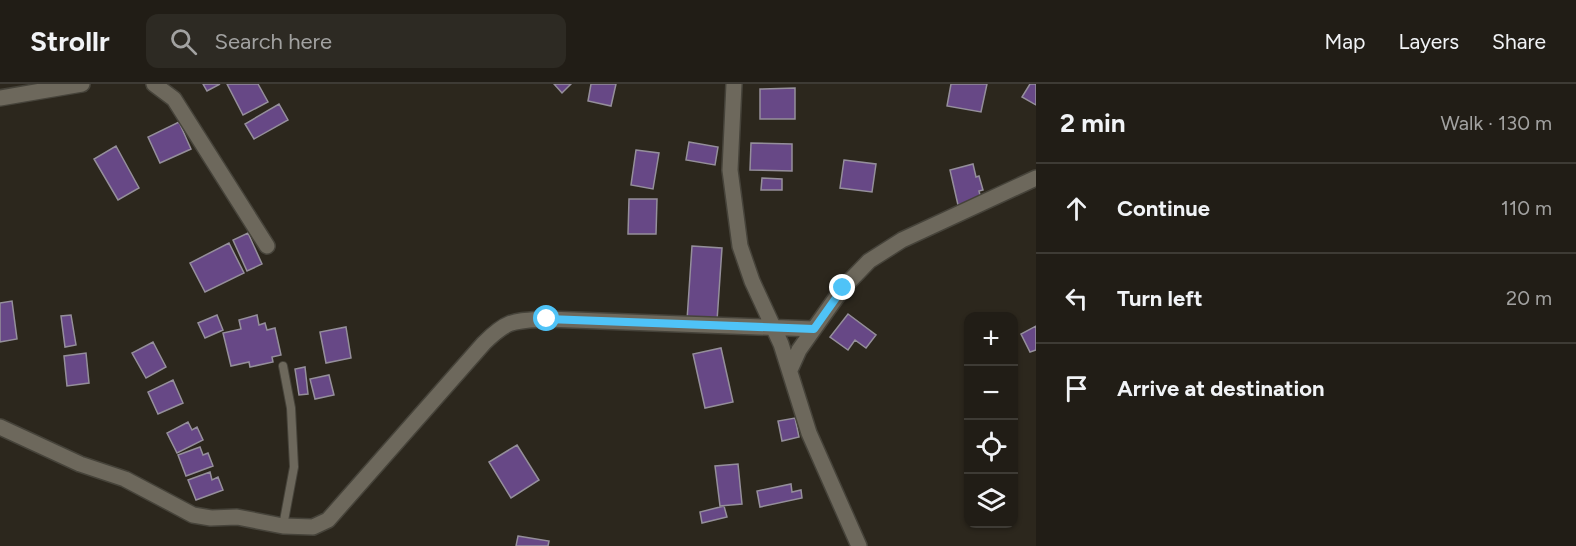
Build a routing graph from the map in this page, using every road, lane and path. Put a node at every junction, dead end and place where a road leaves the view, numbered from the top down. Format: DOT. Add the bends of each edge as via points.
graph roads {
  1 [pos="82,84"];
  2 [pos="154,84"];
  3 [pos="734,84"];
  4 [pos="0,98"];
  5 [pos="1036,178"];
  6 [pos="267,246"];
  7 [pos="773,328"];
  8 [pos="814,329"];
  9 [pos="283,366"];
  10 [pos="790,370"];
  11 [pos="0,427"];
  12 [pos="283,526"];
  13 [pos="859,546"];
  1 -- 4 [label="street"];
  2 -- 6 [label="street" via="174,99"];
  3 -- 7 [label="street" via="730,170 740,246"];
  5 -- 8 [label="street" via="902,240 869,261 843,288"];
  7 -- 8 [label="street"];
  7 -- 10 [label="street"];
  7 -- 12 [label="street" via="547,319 518,320 501,326 328,520 313,527"];
  8 -- 10 [label="street"];
  9 -- 12 [label="lane" via="291,408 294,467"];
  10 -- 13 [label="street" via="809,433"];
  11 -- 12 [label="street" via="80,464 125,479 193,515"];
}
